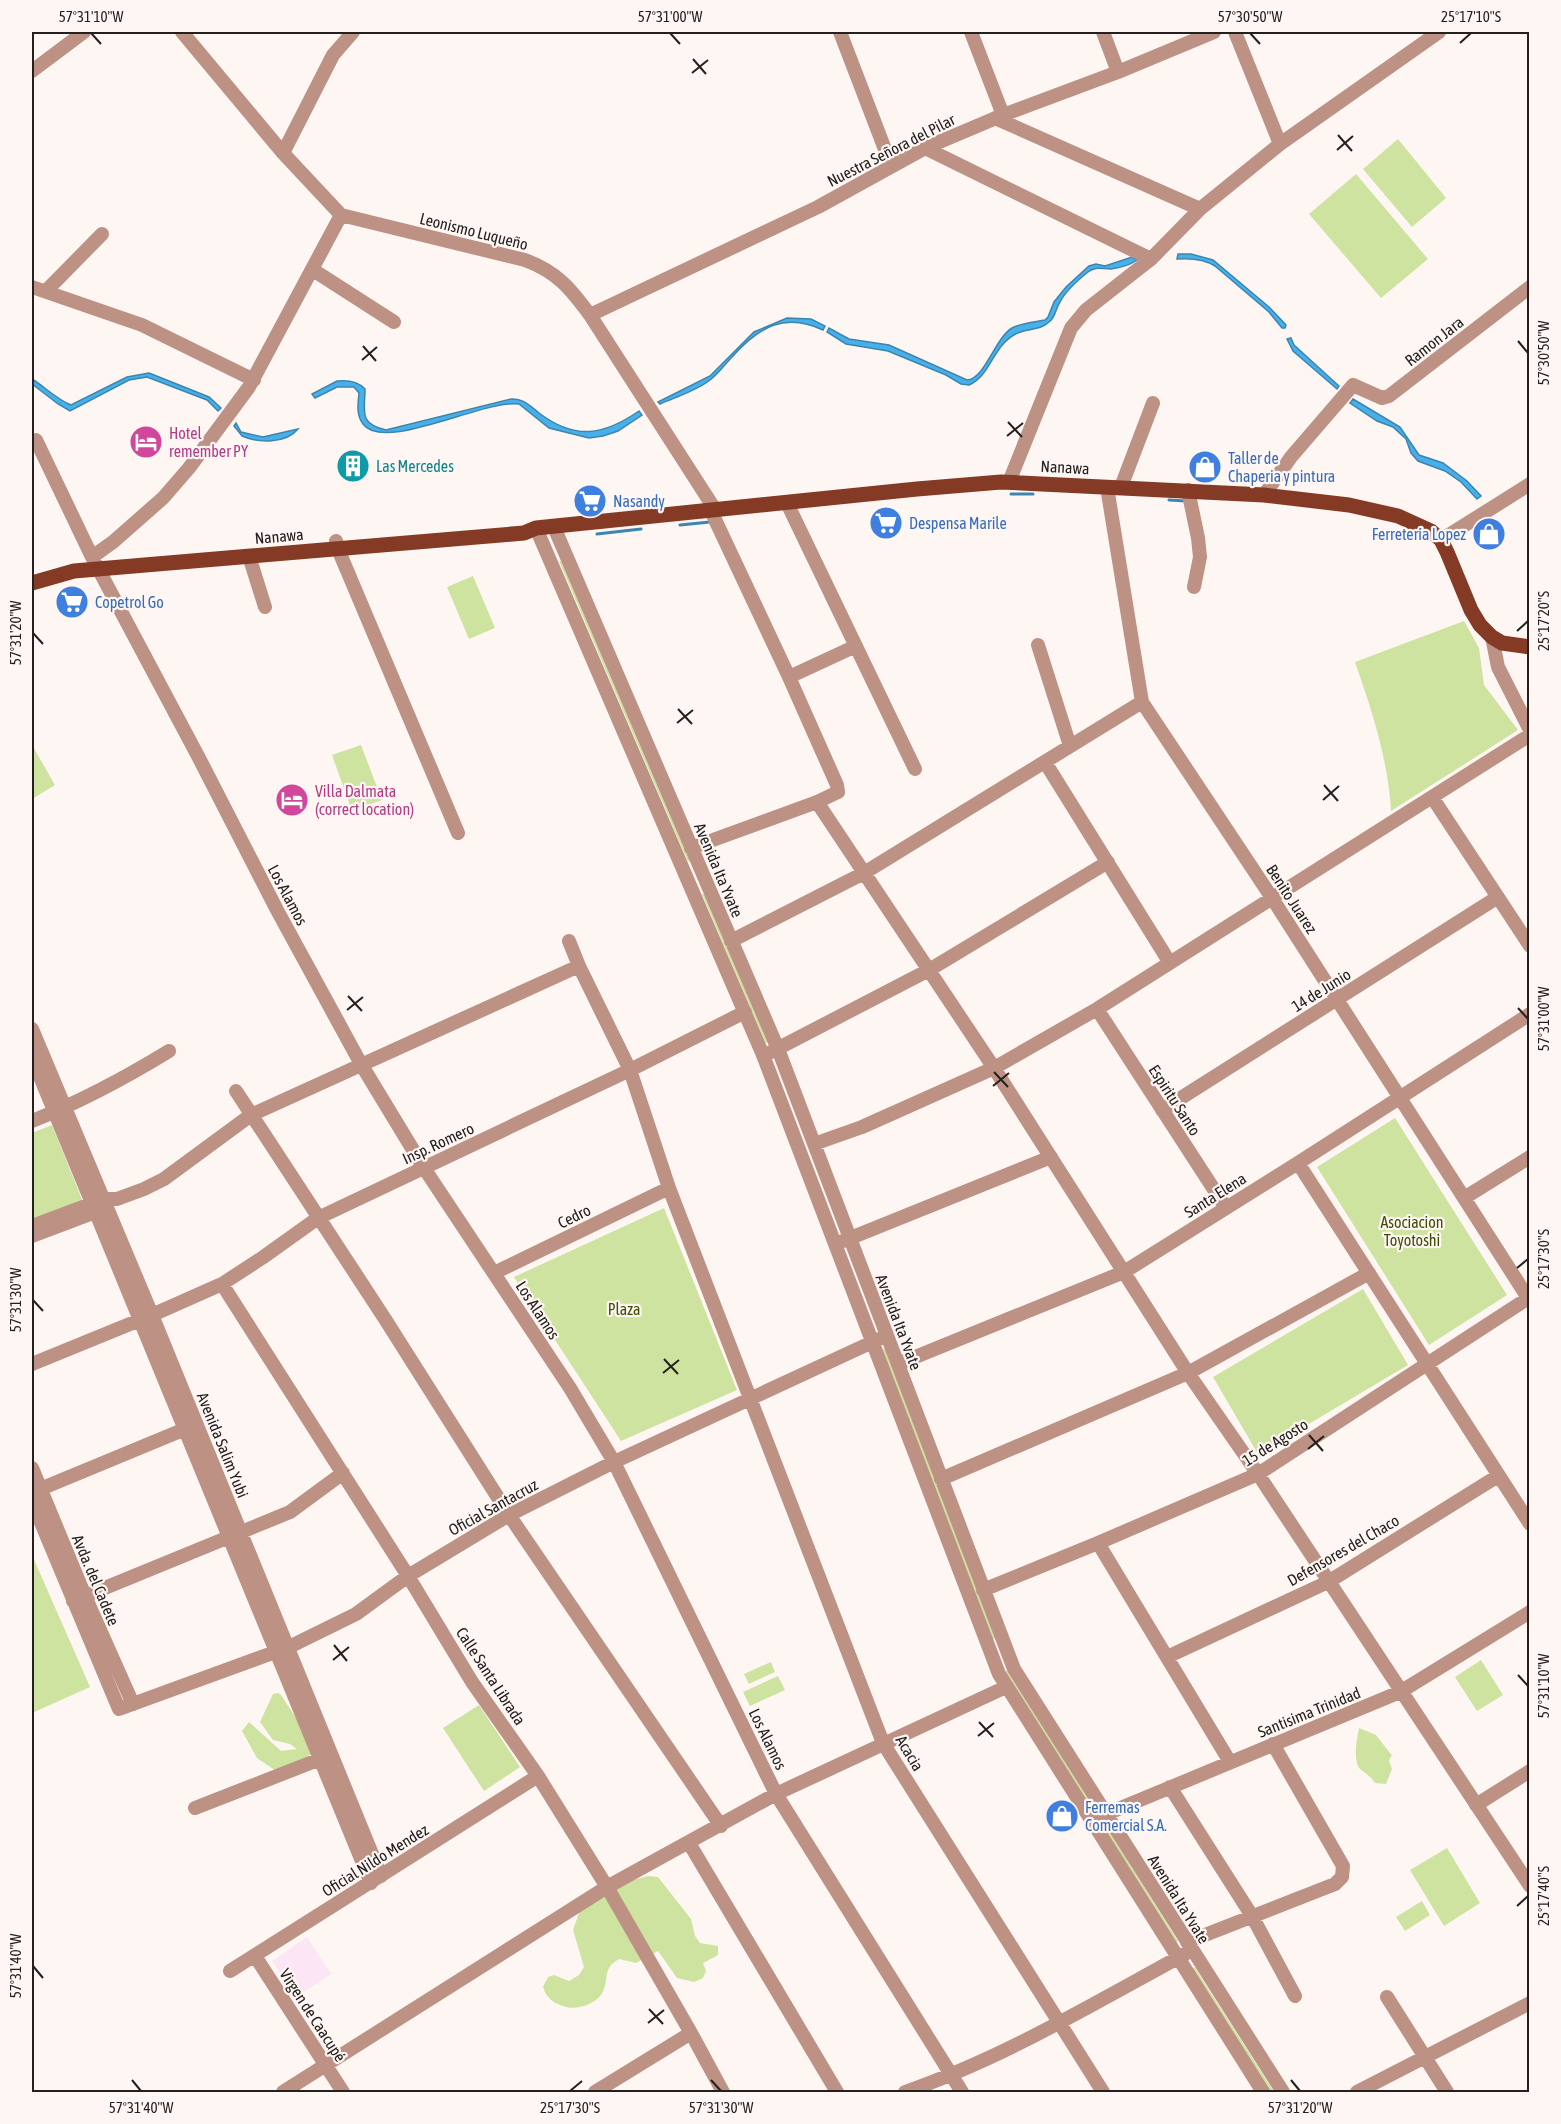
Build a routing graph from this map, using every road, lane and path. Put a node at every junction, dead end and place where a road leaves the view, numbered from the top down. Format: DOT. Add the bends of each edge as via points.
graph roads {
  1 [pos="84,32"];
  2 [pos="182,32"];
  3 [pos="353,32"];
  4 [pos="840,32"];
  5 [pos="970,32"];
  6 [pos="1103,32"];
  7 [pos="1214,32"];
  8 [pos="1235,32"];
  9 [pos="1439,32"];
  10 [pos="32,71"];
  11 [pos="1118,72"];
  12 [pos="999,116"];
  13 [pos="1280,144"];
  14 [pos="925,148"];
  15 [pos="283,153"];
  16 [pos="891,165"];
  17 [pos="1200,209"];
  18 [pos="341,215"];
  19 [pos="102,234"];
  20 [pos="1151,258"];
  21 [pos="313,270"];
  22 [pos="32,287"];
  23 [pos="1530,287"];
  24 [pos="46,291"];
  25 [pos="590,315"];
  26 [pos="394,322"];
  27 [pos="254,380"];
  28 [pos="1153,403"];
  29 [pos="36,441"];
  30 [pos="1009,482"];
  31 [pos="1530,484"];
  32 [pos="1114,487"];
  33 [pos="1188,490"];
  34 [pos="1264,495"];
  35 [pos="787,503"];
  36 [pos="713,511"];
  37 [pos="554,527"];
  38 [pos="533,528"];
  39 [pos="1441,540"];
  40 [pos="337,545"];
  41 [pos="249,556"];
  42 [pos="96,562"];
  43 [pos="32,574"];
  44 [pos="32,583"];
  45 [pos="1194,587"];
  46 [pos="265,607"];
  47 [pos="1492,637"];
  48 [pos="1038,645"];
  49 [pos="856,646"];
  50 [pos="1530,647"];
  51 [pos="789,677"];
  52 [pos="627,702"];
  53 [pos="1142,702"];
  54 [pos="613,706"];
  55 [pos="1530,730"];
  56 [pos="1530,735"];
  57 [pos="1070,746"];
  58 [pos="1045,762"];
  59 [pos="915,769"];
  60 [pos="1432,797"];
  61 [pos="817,802"];
  62 [pos="458,832"];
  63 [pos="692,848"];
  64 [pos="1108,862"];
  65 [pos="702,872"];
  66 [pos="864,873"];
  67 [pos="687,878"];
  68 [pos="1498,897"];
  69 [pos="1272,898"];
  70 [pos="569,941"];
  71 [pos="731,941"];
  72 [pos="1530,946"];
  73 [pos="1170,963"];
  74 [pos="579,966"];
  75 [pos="929,970"];
  76 [pos="1337,999"];
  77 [pos="1097,1009"];
  78 [pos="745,1012"];
  79 [pos="1530,1014"];
  80 [pos="32,1029"];
  81 [pos="778,1049"];
  82 [pos="169,1051"];
  83 [pos="763,1055"];
  84 [pos="32,1057"];
  85 [pos="361,1065"];
  86 [pos="994,1068"];
  87 [pos="630,1070"];
  88 [pos="236,1091"];
  89 [pos="1399,1097"];
  90 [pos="60,1110"];
  91 [pos="1162,1110"];
  92 [pos="251,1115"];
  93 [pos="32,1121"];
  94 [pos="814,1144"];
  95 [pos="1051,1157"];
  96 [pos="1530,1158"];
  97 [pos="1298,1163"];
  98 [pos="424,1168"];
  99 [pos="669,1188"];
  100 [pos="1464,1198"];
  101 [pos="102,1204"];
  102 [pos="1226,1208"];
  103 [pos="318,1218"];
  104 [pos="32,1226"];
  105 [pos="32,1236"];
  106 [pos="850,1238"];
  107 [pos="835,1244"];
  108 [pos="1124,1272"];
  109 [pos="494,1273"];
  110 [pos="1369,1273"];
  111 [pos="222,1284"];
  112 [pos="1529,1298"];
  113 [pos="146,1318"];
  114 [pos="887,1336"];
  115 [pos="873,1342"];
  116 [pos="32,1364"];
  117 [pos="898,1364"];
  118 [pos="1427,1365"];
  119 [pos="1188,1372"];
  120 [pos="751,1398"];
  121 [pos="191,1426"];
  122 [pos="923,1431"];
  123 [pos="909,1437"];
  124 [pos="615,1462"];
  125 [pos="32,1468"];
  126 [pos="343,1473"];
  127 [pos="1258,1474"];
  128 [pos="1498,1476"];
  129 [pos="941,1479"];
  130 [pos="36,1491"];
  131 [pos="32,1501"];
  132 [pos="509,1515"];
  133 [pos="1530,1524"];
  134 [pos="235,1536"];
  135 [pos="1098,1543"];
  136 [pos="408,1576"];
  137 [pos="1328,1582"];
  138 [pos="983,1590"];
  139 [pos="79,1599"];
  140 [pos="1530,1612"];
  141 [pos="282,1649"];
  142 [pos="1006,1651"];
  143 [pos="992,1656"];
  144 [pos="1167,1657"];
  145 [pos="1006,1687"];
  146 [pos="1400,1692"];
  147 [pos="133,1704"];
  148 [pos="884,1743"];
  149 [pos="1273,1744"];
  150 [pos="326,1757"];
  151 [pos="1230,1762"];
  152 [pos="1530,1771"];
  153 [pos="538,1776"];
  154 [pos="1170,1787"];
  155 [pos="776,1794"];
  156 [pos="1476,1805"];
  157 [pos="195,1808"];
  158 [pos="1106,1814"];
  159 [pos="1090,1820"];
  160 [pos="721,1826"];
  161 [pos="688,1843"];
  162 [pos="376,1879"];
  163 [pos="1530,1886"];
  164 [pos="607,1887"];
  165 [pos="1252,1916"];
  166 [pos="1190,1946"];
  167 [pos="255,1956"];
  168 [pos="1178,1958"];
  169 [pos="230,1971"];
  170 [pos="1295,1996"];
  171 [pos="1387,1997"];
  172 [pos="1530,2004"];
  173 [pos="1059,2023"];
  174 [pos="691,2033"];
  175 [pos="1424,2058"];
  176 [pos="327,2066"];
  177 [pos="951,2076"];
  178 [pos="284,2092"];
  179 [pos="343,2092"];
  180 [pos="595,2092"];
  181 [pos="723,2092"];
  182 [pos="837,2092"];
  183 [pos="905,2092"];
  184 [pos="962,2092"];
  185 [pos="1103,2092"];
  186 [pos="1263,2092"];
  187 [pos="1283,2092"];
  188 [pos="1357,2092"];
  189 [pos="1447,2092"];
  1 -- 10 [label="street"];
  2 -- 15 [label="street"];
  3 -- 15 [label="street" via="333,55"];
  4 -- 16 [label="street"];
  5 -- 12 [label="street"];
  6 -- 11 [label="street"];
  7 -- 11 [label="street, Nuestra Señora del Pilar"];
  8 -- 13 [label="street"];
  9 -- 13 [label="street"];
  11 -- 12 [label="street, Nuestra Señora del Pilar"];
  12 -- 14 [label="street, Nuestra Señora del Pilar"];
  12 -- 17 [label="street"];
  13 -- 17 [label="street"];
  14 -- 16 [label="street, Nuestra Señora del Pilar"];
  14 -- 20 [label="street"];
  15 -- 18 [label="street"];
  16 -- 25 [label="street, Nuestra Señora del Pilar" via="818,207"];
  17 -- 20 [label="street"];
  18 -- 21 [label="street"];
  18 -- 25 [label="street, Leonismo Luqueño" via="539,265 569,287"];
  19 -- 24 [label="street"];
  20 -- 30 [label="street" via="1086,310 1071,328"];
  21 -- 26 [label="street"];
  21 -- 27 [label="street"];
  22 -- 24 [label="street"];
  23 -- 34 [label="street, Ramon Jara" via="1389,396 1382,398 1353,385"];
  24 -- 27 [label="street" via="142,325"];
  25 -- 36 [label="street, Leonismo Luqueño"];
  27 -- 42 [label="street" via="163,498"];
  28 -- 32 [label="street"];
  29 -- 42 [label="street, Los Alamos"];
  30 -- 32 [label="main road, Nanawa"];
  30 -- 35 [label="main road, Nanawa"];
  31 -- 39 [label="street"];
  32 -- 33 [label="main road, Nanawa"];
  32 -- 53 [label="street, Benito Juarez"];
  33 -- 34 [label="main road, Nanawa"];
  33 -- 45 [label="street" via="1200,557"];
  34 -- 39 [label="main road, Nanawa" via="1349,505 1398,516"];
  35 -- 36 [label="main road, Nanawa"];
  35 -- 49 [label="street"];
  36 -- 37 [label="main road, Nanawa"];
  36 -- 51 [label="street, Leonismo Luqueño"];
  37 -- 38 [label="main road, Nanawa"];
  37 -- 52 [label="street, Avenida Ita Yvate"];
  38 -- 40 [label="main road, Nanawa" via="523,525"];
  38 -- 54 [label="street, Avenida Ita Yvate"];
  39 -- 47 [label="main road" via="1471,610"];
  40 -- 41 [label="main road, Nanawa"];
  40 -- 42 [label="main road, Nanawa"];
  40 -- 62 [label="street"];
  41 -- 42 [label="main road, Nanawa"];
  41 -- 46 [label="street"];
  42 -- 43 [label="main road, Nanawa"];
  42 -- 44 [label="main road, Nanawa"];
  42 -- 85 [label="street, Los Alamos"];
  47 -- 50 [label="main road" via="1502,643"];
  47 -- 55 [label="street" via="1498,666"];
  48 -- 57 [label="street"];
  49 -- 51 [label="street"];
  49 -- 59 [label="street"];
  51 -- 61 [label="street, Leonismo Luqueño" via="837,785 838,792"];
  52 -- 54 [label="street"];
  52 -- 63 [label="street, Avenida Ita Yvate"];
  53 -- 57 [label="street"];
  53 -- 69 [label="street, Benito Juarez"];
  54 -- 67 [label="street, Avenida Ita Yvate"];
  56 -- 60 [label="street"];
  57 -- 58 [label="street"];
  58 -- 64 [label="street"];
  58 -- 66 [label="street"];
  60 -- 68 [label="street"];
  60 -- 69 [label="street"];
  61 -- 63 [label="street"];
  61 -- 66 [label="street"];
  63 -- 65 [label="street, Avenida Ita Yvate"];
  64 -- 73 [label="street"];
  64 -- 75 [label="street"];
  65 -- 67 [label="street"];
  65 -- 71 [label="street, Avenida Ita Yvate"];
  66 -- 71 [label="street"];
  66 -- 75 [label="street"];
  67 -- 78 [label="street, Avenida Ita Yvate"];
  68 -- 72 [label="street"];
  68 -- 76 [label="street, 14 de Junio"];
  69 -- 73 [label="street"];
  69 -- 76 [label="street, Benito Juarez"];
  70 -- 74 [label="street, Acacia"];
  71 -- 81 [label="street, Avenida Ita Yvate"];
  73 -- 77 [label="street"];
  74 -- 85 [label="street"];
  74 -- 87 [label="street, Acacia"];
  75 -- 81 [label="street"];
  75 -- 86 [label="street"];
  76 -- 89 [label="street, Benito Juarez"];
  76 -- 91 [label="street, 14 de Junio"];
  77 -- 86 [label="street"];
  77 -- 91 [label="street, Espiritu Santo"];
  78 -- 83 [label="street, Avenida Ita Yvate"];
  78 -- 87 [label="street, Insp. Romero"];
  79 -- 89 [label="street, Santa Elena"];
  80 -- 90 [label="street, Avenida Salim Yubi"];
  81 -- 83 [label="street"];
  81 -- 94 [label="street, Avenida Ita Yvate"];
  82 -- 90 [label="street"];
  83 -- 107 [label="street, Avenida Ita Yvate"];
  84 -- 90 [label="street, Avenida Salim Yubi"];
  85 -- 92 [label="street"];
  85 -- 98 [label="street, Los Alamos"];
  86 -- 94 [label="street" via="862,1127"];
  86 -- 95 [label="street"];
  87 -- 98 [label="street, Insp. Romero"];
  87 -- 99 [label="street, Acacia"];
  88 -- 92 [label="street"];
  89 -- 97 [label="street, Santa Elena"];
  89 -- 100 [label="street, Benito Juarez"];
  90 -- 93 [label="street"];
  90 -- 101 [label="street, Avenida Salim Yubi"];
  91 -- 102 [label="street, Espiritu Santo"];
  92 -- 101 [label="street" via="164,1179"];
  92 -- 103 [label="street"];
  94 -- 106 [label="street, Avenida Ita Yvate"];
  95 -- 106 [label="street"];
  95 -- 108 [label="street"];
  96 -- 100 [label="street"];
  97 -- 102 [label="street, Santa Elena"];
  97 -- 110 [label="street"];
  98 -- 103 [label="street, Insp. Romero"];
  98 -- 109 [label="street, Los Alamos"];
  99 -- 109 [label="street, Cedro"];
  99 -- 120 [label="street, Acacia"];
  100 -- 112 [label="street, Benito Juarez"];
  101 -- 104 [label="street"];
  101 -- 105 [label="street"];
  101 -- 113 [label="street, Avenida Salim Yubi"];
  102 -- 108 [label="street, Santa Elena"];
  103 -- 111 [label="street, Insp. Romero"];
  103 -- 132 [label="street"];
  106 -- 107 [label="street"];
  106 -- 114 [label="street, Avenida Ita Yvate"];
  107 -- 115 [label="street, Avenida Ita Yvate"];
  108 -- 117 [label="street, Santa Elena"];
  108 -- 119 [label="street"];
  109 -- 124 [label="street, Los Alamos"];
  110 -- 118 [label="street"];
  110 -- 119 [label="street"];
  111 -- 113 [label="street, Insp. Romero"];
  111 -- 126 [label="street, Calle Santa Librada"];
  112 -- 118 [label="street, 15 de Agosto"];
  113 -- 116 [label="street, Insp. Romero"];
  113 -- 121 [label="street, Avenida Salim Yubi"];
  114 -- 115 [label="street, Oficial Santacruz"];
  114 -- 117 [label="street, Avenida Ita Yvate"];
  115 -- 120 [label="street, Oficial Santacruz"];
  115 -- 123 [label="street, Avenida Ita Yvate"];
  117 -- 122 [label="street, Avenida Ita Yvate"];
  118 -- 127 [label="street, 15 de Agosto"];
  118 -- 128 [label="street"];
  119 -- 127 [label="street"];
  119 -- 129 [label="street"];
  120 -- 124 [label="street, Oficial Santacruz"];
  120 -- 148 [label="street, Acacia"];
  121 -- 130 [label="street"];
  121 -- 134 [label="street, Avenida Salim Yubi"];
  122 -- 123 [label="street"];
  122 -- 129 [label="street, Avenida Ita Yvate"];
  123 -- 143 [label="street, Avenida Ita Yvate"];
  124 -- 132 [label="street, Oficial Santacruz"];
  124 -- 155 [label="street, Los Alamos"];
  125 -- 130 [label="street, Avda. del Cadete"];
  126 -- 134 [label="street" via="290,1512"];
  126 -- 136 [label="street, Calle Santa Librada"];
  127 -- 135 [label="street, 15 de Agosto"];
  127 -- 137 [label="street"];
  128 -- 133 [label="street"];
  128 -- 137 [label="street, Defensores del Chaco"];
  129 -- 138 [label="street, Avenida Ita Yvate"];
  130 -- 139 [label="street, Avda. del Cadete"];
  131 -- 139 [label="street"];
  132 -- 136 [label="street, Oficial Santacruz"];
  132 -- 160 [label="street"];
  134 -- 139 [label="street"];
  134 -- 141 [label="street, Avenida Salim Yubi"];
  135 -- 138 [label="street, 15 de Agosto"];
  135 -- 144 [label="street"];
  136 -- 141 [label="street, Oficial Santacruz" via="356,1614"];
  136 -- 153 [label="street, Calle Santa Librada" via="472,1682"];
  137 -- 144 [label="street, Defensores del Chaco"];
  137 -- 146 [label="street"];
  138 -- 142 [label="street, Avenida Ita Yvate"];
  139 -- 147 [label="street, Avda. del Cadete"];
  139 -- 147 [label="street, Oficial Santacruz" via="119,1709"];
  140 -- 146 [label="street, Santisima Trinidad"];
  141 -- 147 [label="street, Oficial Santacruz"];
  141 -- 150 [label="street, Avenida Salim Yubi"];
  142 -- 143 [label="street"];
  142 -- 158 [label="street, Avenida Ita Yvate"];
  143 -- 145 [label="street, Avenida Ita Yvate"];
  144 -- 151 [label="street"];
  145 -- 148 [label="street"];
  145 -- 159 [label="street, Avenida Ita Yvate"];
  146 -- 149 [label="street, Santisima Trinidad"];
  146 -- 156 [label="street"];
  148 -- 155 [label="street"];
  148 -- 173 [label="street, Acacia"];
  149 -- 151 [label="street, Santisima Trinidad"];
  149 -- 165 [label="street" via="1343,1866 1342,1877 1335,1884"];
  150 -- 157 [label="street"];
  150 -- 162 [label="street, Avenida Salim Yubi"];
  151 -- 154 [label="street, Santisima Trinidad"];
  152 -- 156 [label="street"];
  153 -- 162 [label="street, Oficial Nildo Mendez"];
  153 -- 164 [label="street, Calle Santa Librada"];
  154 -- 158 [label="street, Santisima Trinidad"];
  154 -- 165 [label="street"];
  155 -- 160 [label="street"];
  155 -- 177 [label="street, Los Alamos"];
  156 -- 163 [label="street"];
  158 -- 159 [label="street, Santisima Trinidad"];
  158 -- 166 [label="street, Avenida Ita Yvate"];
  159 -- 168 [label="street, Avenida Ita Yvate"];
  160 -- 161 [label="street"];
  161 -- 164 [label="street"];
  161 -- 182 [label="street"];
  162 -- 167 [label="street, Oficial Nildo Mendez"];
  164 -- 174 [label="street, Calle Santa Librada"];
  164 -- 176 [label="street"];
  165 -- 166 [label="street"];
  165 -- 170 [label="street"];
  166 -- 168 [label="street"];
  166 -- 187 [label="street, Avenida Ita Yvate"];
  167 -- 169 [label="street, Oficial Nildo Mendez"];
  167 -- 176 [label="street, Virgen de Caacupé"];
  168 -- 173 [label="street"];
  168 -- 186 [label="street, Avenida Ita Yvate"];
  171 -- 175 [label="street"];
  172 -- 175 [label="street"];
  173 -- 177 [label="street"];
  173 -- 185 [label="street, Acacia"];
  174 -- 180 [label="street"];
  174 -- 181 [label="street, Calle Santa Librada"];
  175 -- 188 [label="street"];
  175 -- 189 [label="street"];
  176 -- 178 [label="street"];
  176 -- 179 [label="street, Virgen de Caacupé"];
  177 -- 183 [label="street"];
  177 -- 184 [label="street, Los Alamos"];
}
